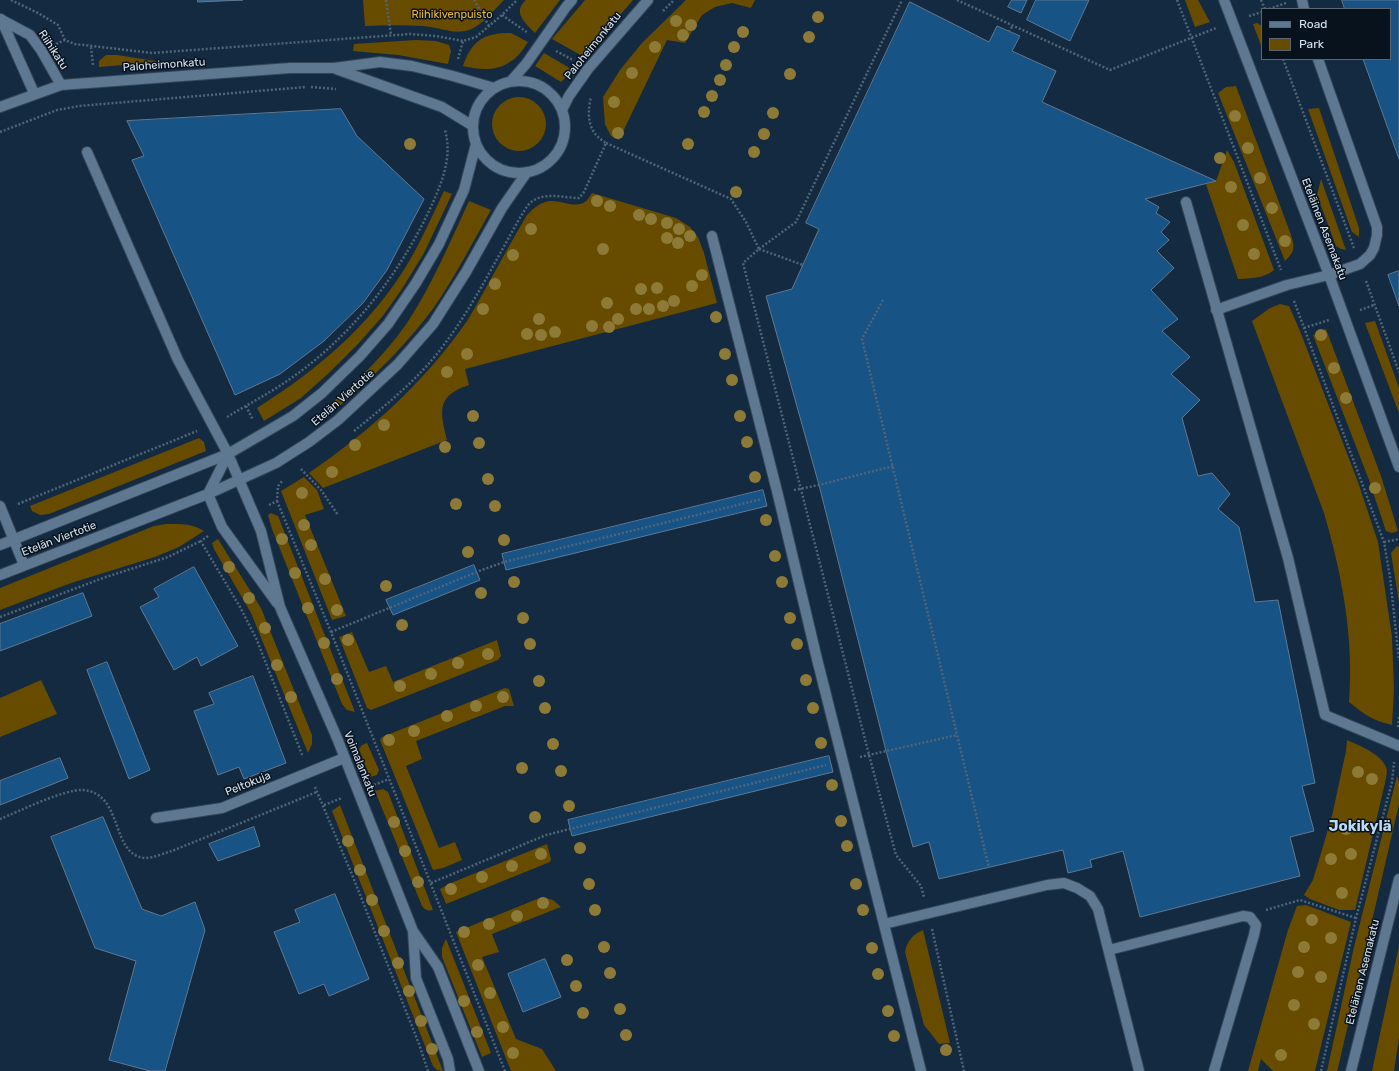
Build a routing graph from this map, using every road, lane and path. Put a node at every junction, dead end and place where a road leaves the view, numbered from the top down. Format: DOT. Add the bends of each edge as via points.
graph roads {
  1 [pos="11,0"];
  2 [pos="386,0"];
  3 [pos="474,0"];
  4 [pos="517,0"];
  5 [pos="572,0"];
  6 [pos="648,0"];
  7 [pos="674,0"];
  8 [pos="902,0"];
  9 [pos="957,0"];
  10 [pos="1177,0"];
  11 [pos="1224,0"];
  12 [pos="1291,1"];
  13 [pos="1272,8"];
  14 [pos="659,15"];
  15 [pos="0,19"];
  16 [pos="1013,25"];
  17 [pos="489,26"];
  18 [pos="1009,32"];
  19 [pos="391,35"];
  20 [pos="1191,37"];
  21 [pos="463,41"];
  22 [pos="1283,60"];
  23 [pos="1318,60"];
  24 [pos="334,68"];
  25 [pos="453,76"];
  26 [pos="511,82"];
  27 [pos="61,85"];
  28 [pos="494,88"];
  29 [pos="337,89"];
  30 [pos="592,91"];
  31 [pos="34,94"];
  32 [pos="0,107"];
  33 [pos="442,107"];
  34 [pos="562,110"];
  35 [pos="473,126"];
  36 [pos="0,132"];
  37 [pos="606,143"];
  38 [pos="476,144"];
  39 [pos="88,152"];
  40 [pos="527,172"];
  41 [pos="1186,202"];
  42 [pos="502,208"];
  43 [pos="521,216"];
  44 [pos="712,236"];
  45 [pos="759,248"];
  46 [pos="1360,264"];
  47 [pos="803,265"];
  48 [pos="1329,275"];
  49 [pos="1287,285"];
  50 [pos="883,300"];
  51 [pos="1216,310"];
  52 [pos="1399,372"];
  53 [pos="212,425"];
  54 [pos="352,433"];
  55 [pos="228,454"];
  56 [pos="307,465"];
  57 [pos="893,466"];
  58 [pos="1399,467"];
  59 [pos="300,469"];
  60 [pos="295,472"];
  61 [pos="284,478"];
  62 [pos="240,480"];
  63 [pos="819,485"];
  64 [pos="208,494"];
  65 [pos="766,498"];
  66 [pos="277,501"];
  67 [pos="1,508"];
  68 [pos="253,512"];
  69 [pos="338,515"];
  70 [pos="222,527"];
  71 [pos="1399,539"];
  72 [pos="14,540"];
  73 [pos="201,541"];
  74 [pos="1384,542"];
  75 [pos="0,545"];
  76 [pos="24,565"];
  77 [pos="0,575"];
  78 [pos="280,607"];
  79 [pos="0,617"];
  80 [pos="331,632"];
  81 [pos="1399,660"];
  82 [pos="1399,717"];
  83 [pos="957,734"];
  84 [pos="1398,746"];
  85 [pos="886,751"];
  86 [pos="869,755"];
  87 [pos="344,758"];
  88 [pos="831,764"];
  89 [pos="309,773"];
  90 [pos="156,818"];
  91 [pos="989,868"];
  92 [pos="1399,879"];
  93 [pos="431,883"];
  94 [pos="1243,916"];
  95 [pos="1356,918"];
  96 [pos="884,924"];
  97 [pos="413,931"];
  98 [pos="1109,950"];
  99 [pos="428,1071"];
  100 [pos="450,1071"];
  101 [pos="479,1071"];
  102 [pos="504,1071"];
  103 [pos="921,1071"];
  104 [pos="1139,1071"];
  105 [pos="1214,1071"];
  106 [pos="1321,1071"];
  107 [pos="1351,1071"];
  1 -- 19 [label="path" via="58,25 65,40 75,44 152,53"];
  2 -- 19 [label="path"];
  3 -- 17 [label="path"];
  4 -- 17 [label="path"];
  5 -- 26 [label="street"];
  6 -- 34 [label="street, Paloheimonkatu" via="588,69 568,96"];
  7 -- 14 [label="path"];
  8 -- 45 [label="path" via="796,222"];
  9 -- 16 [label="path"];
  10 -- 20 [label="path"];
  11 -- 48 [label="street, Eteläinen Asemakatu"];
  12 -- 13 [label="path"];
  15 -- 27 [label="street, Riihikatu" via="30,35"];
  15 -- 31 [label="street, Riihikatu"];
  16 -- 18 [label="path"];
  16 -- 20 [label="path" via="1110,70"];
  17 -- 21 [label="path" via="476,37"];
  19 -- 21 [label="path" via="436,36"];
  20 -- 49 [label="path"];
  21 -- 25 [label="path"];
  22 -- 46 [label="path, Eteläinen Asemakatu"];
  23 -- 46 [label="street" via="1377,226 1374,248"];
  24 -- 25 [label="street, Paloheimonkatu" via="380,62 412,66"];
  24 -- 27 [label="street, Paloheimonkatu" via="290,68"];
  24 -- 33 [label="street, Paloheimonkatu"];
  25 -- 28 [label="street, Paloheimonkatu"];
  26 -- 28 [label="street"];
  26 -- 34 [label="street" via="529,82 546,89"];
  27 -- 31 [label="street, Paloheimonkatu"];
  28 -- 35 [label="street" via="477,108"];
  29 -- 36 [label="path" via="309,87 97,103 57,110"];
  30 -- 37 [label="path" via="589,121 595,134"];
  31 -- 32 [label="street, Paloheimonkatu"];
  33 -- 35 [label="street, Paloheimonkatu"];
  33 -- 53 [label="path" via="437,122 444,129 448,140 443,180 424,220 389,279 344,334 318,357 287,381"];
  34 -- 40 [label="street" via="565,128 562,146 544,166"];
  35 -- 38 [label="street"];
  37 -- 43 [label="path" via="579,198 542,198 530,203"];
  37 -- 45 [label="path" via="731,199"];
  38 -- 40 [label="street" via="493,165 509,172"];
  38 -- 55 [label="street, Etelän Viertotie" via="464,190 439,244 388,324 322,393 293,416"];
  39 -- 53 [label="street, Voimalankatu" via="178,360"];
  40 -- 42 [label="street, Etelän Viertotie"];
  41 -- 51 [label="street"];
  42 -- 43 [label="path"];
  42 -- 62 [label="street, Etelän Viertotie" via="433,324 398,364 338,420 309,442 276,463"];
  43 -- 54 [label="path" via="465,315 440,350 406,388"];
  44 -- 96 [label="street"];
  45 -- 47 [label="path"];
  45 -- 86 [label="path" via="743,263"];
  46 -- 48 [label="street"];
  46 -- 52 [label="path, Eteläinen Asemakatu"];
  48 -- 49 [label="street"];
  48 -- 58 [label="street, Eteläinen Asemakatu"];
  49 -- 51 [label="street"];
  49 -- 74 [label="path"];
  50 -- 57 [label="path" via="862,340"];
  51 -- 84 [label="street" via="1288,558 1325,715"];
  53 -- 55 [label="street, Voimalankatu"];
  53 -- 67 [label="path"];
  55 -- 62 [label="street, Voimalankatu"];
  55 -- 64 [label="street"];
  55 -- 72 [label="street, Etelän Viertotie"];
  56 -- 59 [label="path"];
  57 -- 63 [label="path"];
  57 -- 83 [label="path"];
  59 -- 60 [label="path"];
  59 -- 69 [label="path" via="320,490"];
  61 -- 66 [label="path" via="278,486"];
  62 -- 64 [label="street, Etelän Viertotie"];
  62 -- 68 [label="street, Voimalankatu"];
  64 -- 70 [label="street, Voimalankatu"];
  64 -- 76 [label="street, Etelän Viertotie"];
  65 -- 80 [label="path" via="504,562"];
  66 -- 68 [label="path"];
  66 -- 80 [label="path"];
  67 -- 72 [label="street"];
  68 -- 78 [label="street, Voimalankatu" via="261,531"];
  70 -- 73 [label="path"];
  70 -- 78 [label="street, Voimalankatu"];
  71 -- 74 [label="path"];
  72 -- 75 [label="street, Etelän Viertotie"];
  72 -- 76 [label="street"];
  73 -- 79 [label="path" via="168,557 103,578"];
  73 -- 89 [label="path" via="256,638"];
  74 -- 81 [label="path"];
  76 -- 77 [label="street, Etelän Viertotie"];
  78 -- 87 [label="street, Voimalankatu"];
  80 -- 93 [label="path"];
  82 -- 84 [label="path"];
  83 -- 85 [label="path"];
  83 -- 91 [label="path"];
  84 -- 95 [label="path" via="1392,782"];
  87 -- 89 [label="street, Peltokuja"];
  87 -- 97 [label="street, Voimalankatu"];
  88 -- 93 [label="path" via="546,835"];
  89 -- 90 [label="street, Peltokuja" via="222,808"];
  89 -- 99 [label="path" via="356,884"];
  92 -- 107 [label="street, Eteläinen Asemakatu"];
  93 -- 102 [label="path"];
  94 -- 95 [label="path" via="1300,900"];
  94 -- 98 [label="street"];
  94 -- 105 [label="street" via="1250,917 1256,925"];
  95 -- 106 [label="path"];
  96 -- 98 [label="street" via="1064,883 1090,896 1098,909"];
  96 -- 103 [label="street"];
  97 -- 100 [label="street, Voimalankatu" via="416,978 448,1059"];
  97 -- 101 [label="street, Voimalankatu" via="438,967"];
  98 -- 104 [label="street"];
}
